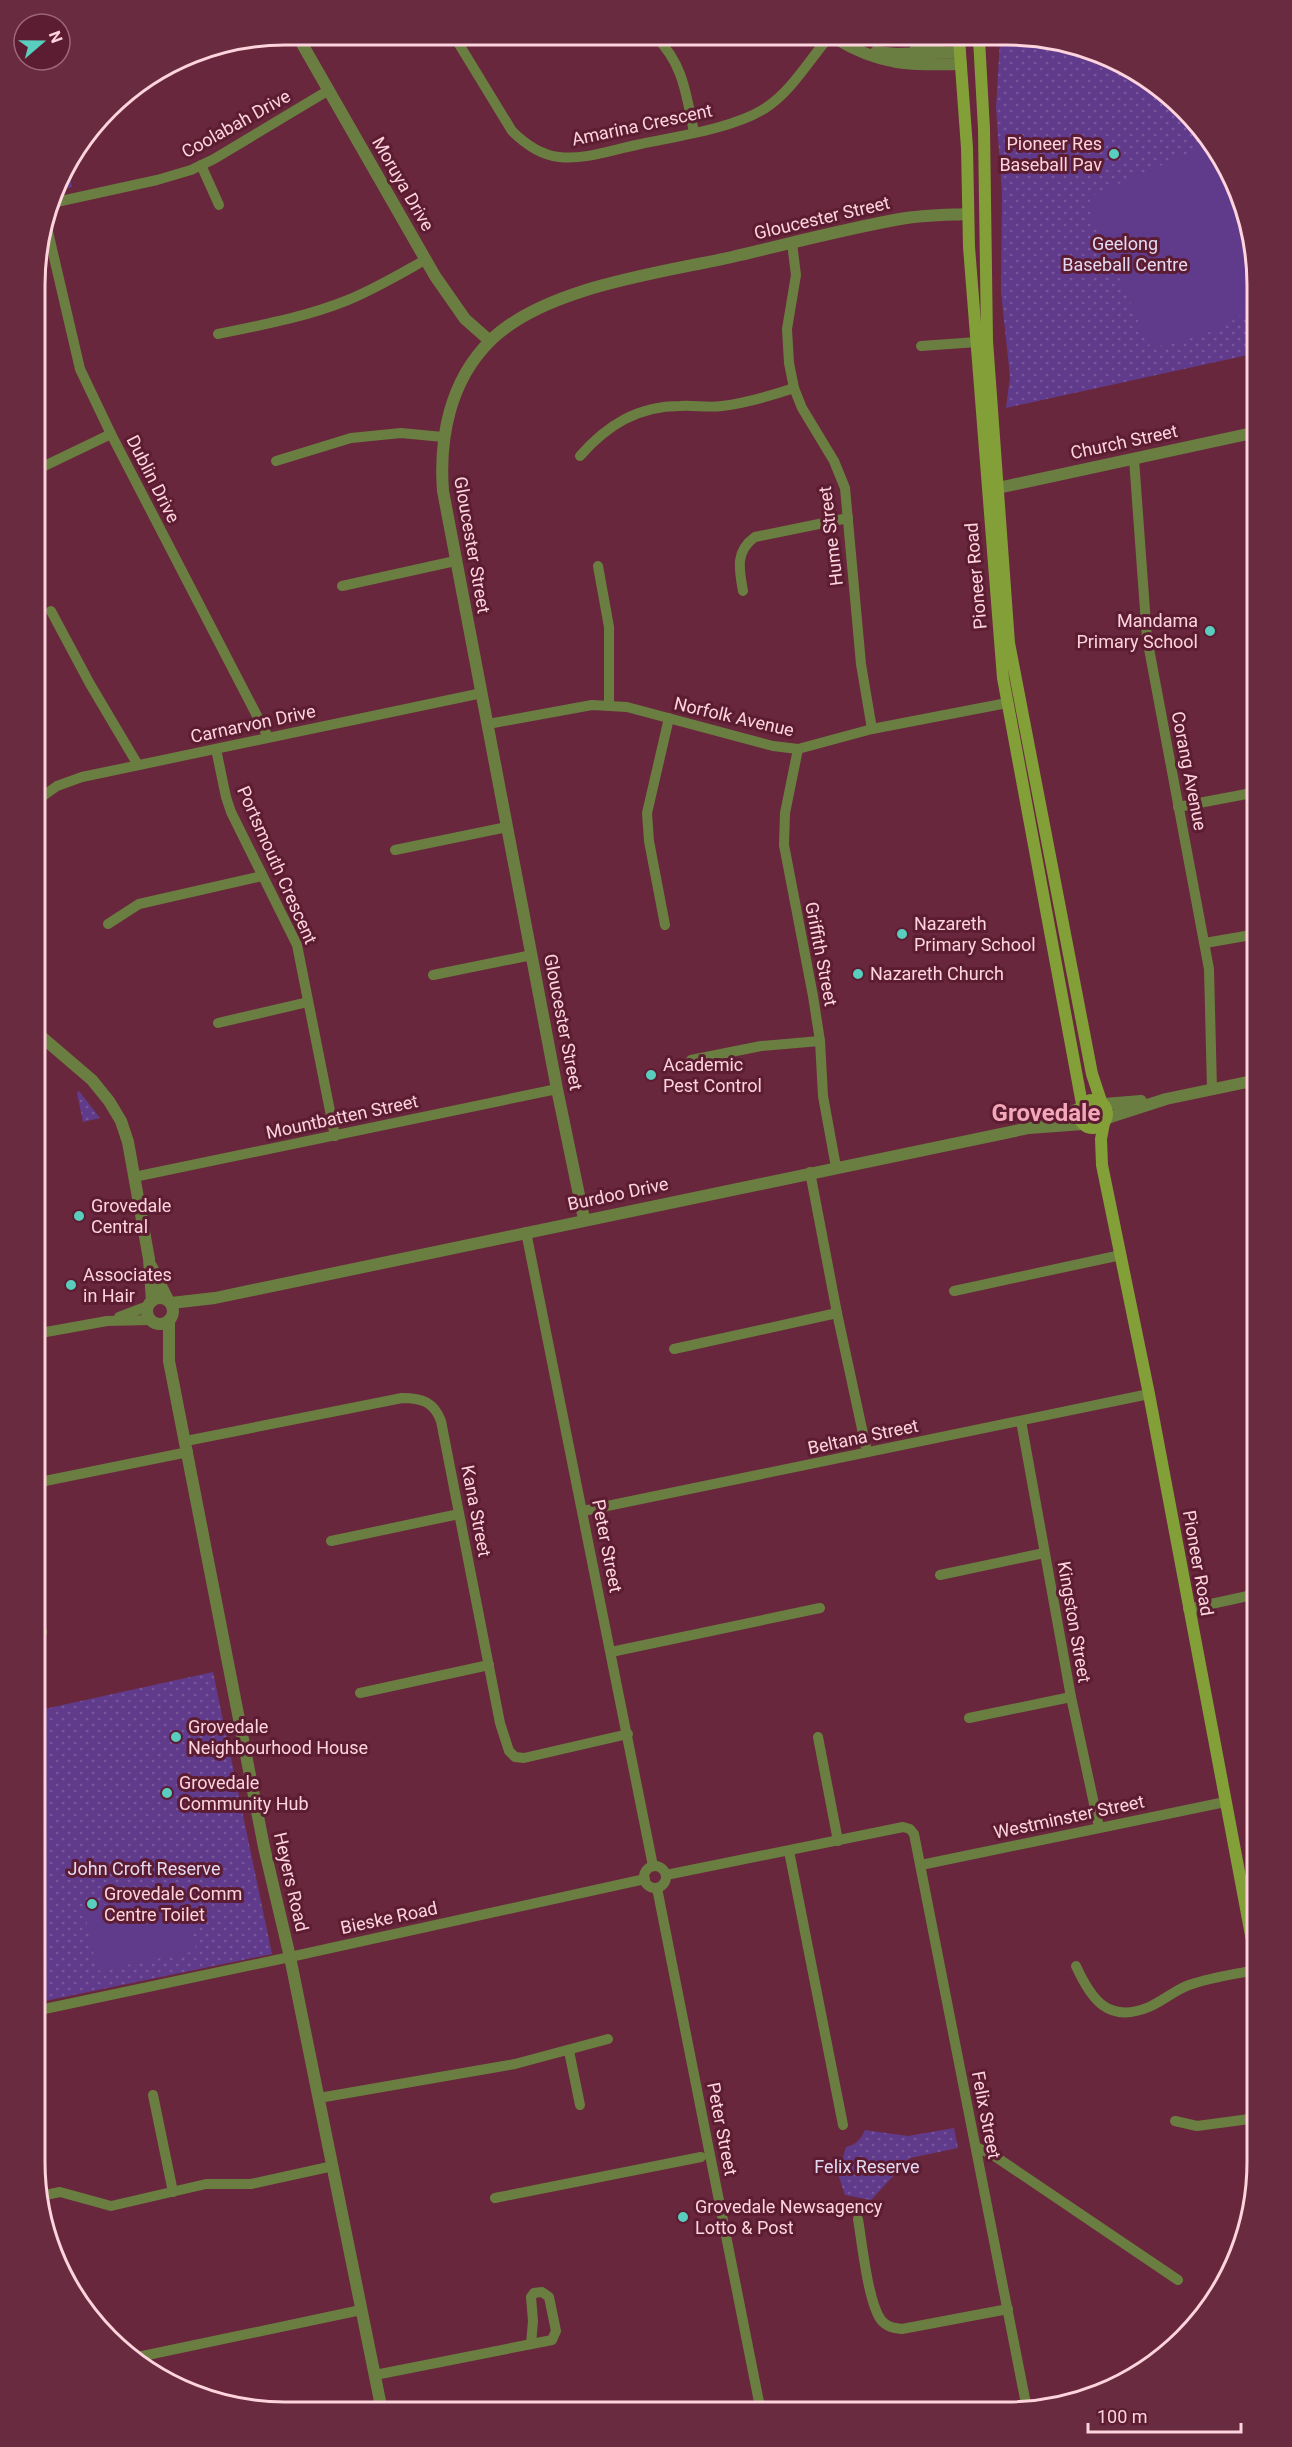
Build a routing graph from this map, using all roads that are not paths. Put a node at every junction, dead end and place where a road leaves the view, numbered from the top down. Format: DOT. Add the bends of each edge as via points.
graph roads {
  1 [pos="303,45"];
  2 [pos="459,45"];
  3 [pos="664,45"];
  4 [pos="822,45"];
  5 [pos="848,45"];
  6 [pos="927,45"];
  7 [pos="960,45"];
  8 [pos="978,45"];
  9 [pos="979,45"];
  10 [pos="855,49"];
  11 [pos="961,58"];
  12 [pos="981,64"];
  13 [pos="329,90"];
  14 [pos="694,132"];
  15 [pos="201,165"];
  16 [pos="60,201"];
  17 [pos="219,205"];
  18 [pos="984,212"];
  19 [pos="968,214"];
  20 [pos="50,240"];
  21 [pos="792,243"];
  22 [pos="425,260"];
  23 [pos="218,334"];
  24 [pos="490,341"];
  25 [pos="982,342"];
  26 [pos="921,346"];
  27 [pos="794,388"];
  28 [pos="111,434"];
  29 [pos="1247,434"];
  30 [pos="443,437"];
  31 [pos="580,456"];
  32 [pos="1134,459"];
  33 [pos="276,461"];
  34 [pos="45,467"];
  35 [pos="993,489"];
  36 [pos="848,518"];
  37 [pos="455,561"];
  38 [pos="598,566"];
  39 [pos="342,586"];
  40 [pos="742,591"];
  41 [pos="51,611"];
  42 [pos="482,693"];
  43 [pos="1013,702"];
  44 [pos="609,704"];
  45 [pos="669,718"];
  46 [pos="488,724"];
  47 [pos="872,729"];
  48 [pos="268,738"];
  49 [pos="216,749"];
  50 [pos="798,749"];
  51 [pos="138,765"];
  52 [pos="1247,794"];
  53 [pos="45,795"];
  54 [pos="1178,807"];
  55 [pos="507,827"];
  56 [pos="395,850"];
  57 [pos="262,876"];
  58 [pos="108,924"];
  59 [pos="665,925"];
  60 [pos="1247,935"];
  61 [pos="1205,944"];
  62 [pos="532,955"];
  63 [pos="433,975"];
  64 [pos="308,1002"];
  65 [pos="218,1023"];
  66 [pos="820,1041"];
  67 [pos="45,1042"];
  68 [pos="691,1060"];
  69 [pos="1247,1082"];
  70 [pos="557,1089"];
  71 [pos="1212,1089"];
  72 [pos="1166,1099"];
  73 [pos="1102,1103"];
  74 [pos="1080,1106"];
  75 [pos="1105,1120"];
  76 [pos="1084,1125"];
  77 [pos="1029,1128"];
  78 [pos="335,1136"];
  79 [pos="1102,1165"];
  80 [pos="837,1167"];
  81 [pos="810,1172"];
  82 [pos="133,1174"];
  83 [pos="584,1219"];
  84 [pos="526,1232"];
  85 [pos="1121,1255"];
  86 [pos="149,1259"];
  87 [pos="954,1291"];
  88 [pos="150,1304"];
  89 [pos="170,1309"];
  90 [pos="837,1313"];
  91 [pos="107,1321"];
  92 [pos="153,1321"];
  93 [pos="45,1333"];
  94 [pos="674,1349"];
  95 [pos="169,1361"];
  96 [pos="1149,1394"];
  97 [pos="1021,1421"];
  98 [pos="187,1446"];
  99 [pos="867,1452"];
  100 [pos="45,1481"];
  101 [pos="583,1511"];
  102 [pos="459,1514"];
  103 [pos="331,1541"];
  104 [pos="1044,1553"];
  105 [pos="940,1575"];
  106 [pos="1247,1596"];
  107 [pos="820,1608"];
  108 [pos="1188,1609"];
  109 [pos="611,1652"];
  110 [pos="489,1665"];
  111 [pos="360,1693"];
  112 [pos="1071,1697"];
  113 [pos="969,1718"];
  114 [pos="628,1734"];
  115 [pos="818,1737"];
  116 [pos="1225,1802"];
  117 [pos="1099,1827"];
  118 [pos="838,1841"];
  119 [pos="789,1851"];
  120 [pos="921,1865"];
  121 [pos="653,1866"];
  122 [pos="666,1875"];
  123 [pos="645,1879"];
  124 [pos="657,1887"];
  125 [pos="1247,1916"];
  126 [pos="290,1957"];
  127 [pos="1076,1966"];
  128 [pos="1247,1970"];
  129 [pos="45,2009"];
  130 [pos="608,2039"];
  131 [pos="569,2051"];
  132 [pos="153,2095"];
  133 [pos="319,2098"];
  134 [pos="580,2105"];
  135 [pos="1247,2119"];
  136 [pos="1175,2121"];
  137 [pos="843,2125"];
  138 [pos="976,2147"];
  139 [pos="701,2157"];
  140 [pos="333,2166"];
  141 [pos="173,2192"];
  142 [pos="47,2195"];
  143 [pos="495,2198"];
  144 [pos="858,2219"];
  145 [pos="1178,2280"];
  146 [pos="1008,2309"];
  147 [pos="362,2310"];
  148 [pos="531,2344"];
  149 [pos="144,2356"];
  150 [pos="375,2375"];
  151 [pos="1025,2401"];
  152 [pos="380,2402"];
  153 [pos="759,2402"];
  1 -- 13 [label="street, Moruya Drive"];
  2 -- 14 [label="street, Amarina Crescent" via="512,131 545,154 582,156"];
  3 -- 14 [label="street" via="679,67"];
  4 -- 14 [label="street, Amarina Crescent" via="772,104 747,117"];
  5 -- 10 [label="street"];
  6 -- 10 [label="street"];
  7 -- 11 [label="main road, Pioneer Road"];
  8 -- 11 [label="main road"];
  9 -- 12 [label="main road, Pioneer Road"];
  10 -- 11 [label="street" via="911,65"];
  11 -- 12 [label="main road"];
  11 -- 19 [label="main road, Pioneer Road"];
  12 -- 18 [label="main road, Pioneer Road"];
  13 -- 15 [label="street, Coolabah Drive"];
  13 -- 22 [label="street, Moruya Drive"];
  15 -- 16 [label="street, Coolabah Drive" via="174,176"];
  15 -- 17 [label="street"];
  18 -- 19 [label="main road"];
  18 -- 25 [label="main road, Pioneer Road"];
  19 -- 21 [label="street, Gloucester Street" via="902,218"];
  19 -- 25 [label="main road, Pioneer Road"];
  20 -- 28 [label="street, Dublin Drive" via="80,369"];
  21 -- 24 [label="street, Gloucester Street" via="585,291 542,306"];
  21 -- 27 [label="street, Hume Street" via="796,274 787,347"];
  22 -- 23 [label="street" via="347,300 296,317"];
  22 -- 24 [label="street, Moruya Drive" via="456,307"];
  24 -- 30 [label="street, Gloucester Street" via="456,393"];
  25 -- 26 [label="street"];
  25 -- 35 [label="main road, Pioneer Road"];
  27 -- 31 [label="street" via="745,403 719,407 678,405 640,412 608,428"];
  27 -- 36 [label="street, Hume Street" via="840,473"];
  28 -- 34 [label="street"];
  28 -- 48 [label="street, Dublin Drive"];
  29 -- 32 [label="street, Church Street"];
  30 -- 33 [label="street" via="401,433 351,438"];
  30 -- 37 [label="street, Gloucester Street" via="443,491"];
  32 -- 35 [label="street, Church Street"];
  32 -- 54 [label="street, Corang Avenue" via="1148,638"];
  35 -- 43 [label="main road, Pioneer Road"];
  36 -- 40 [label="street" via="755,537 746,543 738,564"];
  36 -- 47 [label="street, Hume Street" via="861,664"];
  37 -- 39 [label="street"];
  37 -- 42 [label="street, Gloucester Street"];
  38 -- 44 [label="street" via="609,627"];
  41 -- 51 [label="street"];
  42 -- 46 [label="street, Gloucester Street"];
  42 -- 48 [label="street, Carnarvon Drive"];
  43 -- 47 [label="street, Norfolk Avenue"];
  43 -- 73 [label="main road, Pioneer Road" via="1093,1078"];
  43 -- 74 [label="main road, Pioneer Road"];
  44 -- 45 [label="street, Norfolk Avenue"];
  44 -- 46 [label="street, Norfolk Avenue"];
  45 -- 50 [label="street, Norfolk Avenue"];
  45 -- 59 [label="street" via="647,813"];
  46 -- 55 [label="street, Gloucester Street"];
  47 -- 50 [label="street, Norfolk Avenue"];
  48 -- 49 [label="street, Carnarvon Drive"];
  49 -- 51 [label="street, Carnarvon Drive"];
  49 -- 57 [label="street, Portsmouth Crescent" via="228,805"];
  50 -- 66 [label="street, Griffith Street" via="785,813 784,845"];
  51 -- 53 [label="street, Carnarvon Drive" via="68,781"];
  52 -- 54 [label="street"];
  54 -- 61 [label="street, Corang Avenue"];
  55 -- 56 [label="street"];
  55 -- 62 [label="street, Gloucester Street"];
  57 -- 58 [label="street" via="139,904"];
  57 -- 64 [label="street, Portsmouth Crescent" via="297,945"];
  60 -- 61 [label="street"];
  61 -- 71 [label="street, Corang Avenue"];
  62 -- 63 [label="street"];
  62 -- 70 [label="street, Gloucester Street"];
  64 -- 65 [label="street"];
  64 -- 78 [label="street, Portsmouth Crescent"];
  66 -- 68 [label="street" via="761,1046"];
  66 -- 80 [label="street, Griffith Street" via="823,1096"];
  67 -- 82 [label="street, Heyers Road" via="104,1104"];
  69 -- 71 [label="street"];
  70 -- 78 [label="street, Mountbatten Street"];
  70 -- 83 [label="street, Gloucester Street"];
  71 -- 72 [label="street"];
  72 -- 73 [label="street"];
  72 -- 75 [label="street"];
  73 -- 74 [label="main road" via="1094,1099"];
  73 -- 75 [label="main road" via="1107,1111"];
  74 -- 76 [label="main road" via="1077,1117"];
  74 -- 77 [label="street, Burdoo Drive"];
  75 -- 76 [label="main road" via="1092,1128"];
  75 -- 79 [label="main road, Pioneer Road"];
  76 -- 77 [label="street, Burdoo Drive"];
  76 -- 79 [label="main road, Pioneer Road"];
  77 -- 80 [label="street, Burdoo Drive"];
  78 -- 82 [label="street, Mountbatten Street"];
  79 -- 85 [label="main road, Pioneer Road"];
  80 -- 81 [label="street, Burdoo Drive"];
  81 -- 83 [label="street, Burdoo Drive"];
  81 -- 90 [label="street"];
  82 -- 86 [label="street, Heyers Road"];
  83 -- 84 [label="street, Burdoo Drive"];
  84 -- 89 [label="street, Burdoo Drive"];
  84 -- 101 [label="street, Peter Street"];
  85 -- 87 [label="street"];
  85 -- 96 [label="main road, Pioneer Road"];
  86 -- 88 [label="street, Heyers Road"];
  86 -- 89 [label="street, Heyers Road"];
  88 -- 89 [label="street" via="160,1298"];
  88 -- 91 [label="street"];
  88 -- 92 [label="street, Heyers Road" via="148,1313"];
  89 -- 92 [label="street" via="162,1323"];
  89 -- 95 [label="street, Heyers Road"];
  90 -- 94 [label="street"];
  90 -- 99 [label="street"];
  91 -- 92 [label="street"];
  91 -- 93 [label="street"];
  92 -- 95 [label="street, Heyers Road"];
  95 -- 98 [label="street, Heyers Road"];
  96 -- 97 [label="street, Beltana Street"];
  96 -- 108 [label="main road, Pioneer Road"];
  97 -- 99 [label="street, Beltana Street"];
  97 -- 104 [label="street, Kingston Street"];
  98 -- 100 [label="street, Kana Street"];
  98 -- 102 [label="street, Kana Street" via="416,1398 428,1402 441,1421"];
  98 -- 126 [label="street, Heyers Road" via="260,1824"];
  99 -- 101 [label="street, Beltana Street"];
  101 -- 109 [label="street, Peter Street"];
  102 -- 103 [label="street"];
  102 -- 110 [label="street, Kana Street"];
  104 -- 105 [label="street"];
  104 -- 112 [label="street, Kingston Street"];
  106 -- 108 [label="street"];
  107 -- 109 [label="street"];
  108 -- 116 [label="main road, Pioneer Road"];
  109 -- 114 [label="street, Peter Street"];
  110 -- 111 [label="street"];
  110 -- 114 [label="street, Kana Street" via="503,1734 515,1757"];
  112 -- 113 [label="street"];
  112 -- 117 [label="street, Kingston Street"];
  114 -- 121 [label="street, Peter Street"];
  115 -- 118 [label="street"];
  116 -- 117 [label="street, Westminster Street"];
  116 -- 125 [label="main road, Pioneer Road"];
  117 -- 120 [label="street, Westminster Street"];
  118 -- 119 [label="street"];
  118 -- 120 [label="street, Felix Street" via="910,1828"];
  119 -- 122 [label="street"];
  119 -- 137 [label="street"];
  120 -- 138 [label="street, Felix Street"];
  121 -- 122 [label="street" via="662,1868"];
  121 -- 123 [label="street" via="646,1871"];
  122 -- 124 [label="street" via="664,1884"];
  123 -- 124 [label="street" via="650,1887"];
  123 -- 126 [label="street, Bieske Road"];
  124 -- 153 [label="street, Peter Street"];
  126 -- 129 [label="street, Bieske Road"];
  126 -- 133 [label="street, Heyers Road"];
  127 -- 128 [label="street" via="1096,2001 1119,2012 1134,2012 1188,1985"];
  130 -- 131 [label="street"];
  131 -- 133 [label="street"];
  131 -- 134 [label="street"];
  132 -- 141 [label="street"];
  133 -- 140 [label="street, Heyers Road"];
  135 -- 136 [label="street" via="1197,2126"];
  138 -- 145 [label="street"];
  138 -- 146 [label="street, Felix Street"];
  139 -- 143 [label="street"];
  140 -- 141 [label="street" via="251,2184 206,2184"];
  140 -- 147 [label="street, Heyers Road"];
  141 -- 142 [label="street" via="111,2206 60,2192"];
  144 -- 146 [label="street" via="872,2297 886,2325 902,2329"];
  146 -- 151 [label="street, Felix Street"];
  147 -- 149 [label="street"];
  147 -- 150 [label="street, Heyers Road"];
  148 -- 148 [label="street" via="531,2297 542,2292 549,2297 555,2336"];
  148 -- 150 [label="street"];
  150 -- 152 [label="street, Heyers Road"];
}
